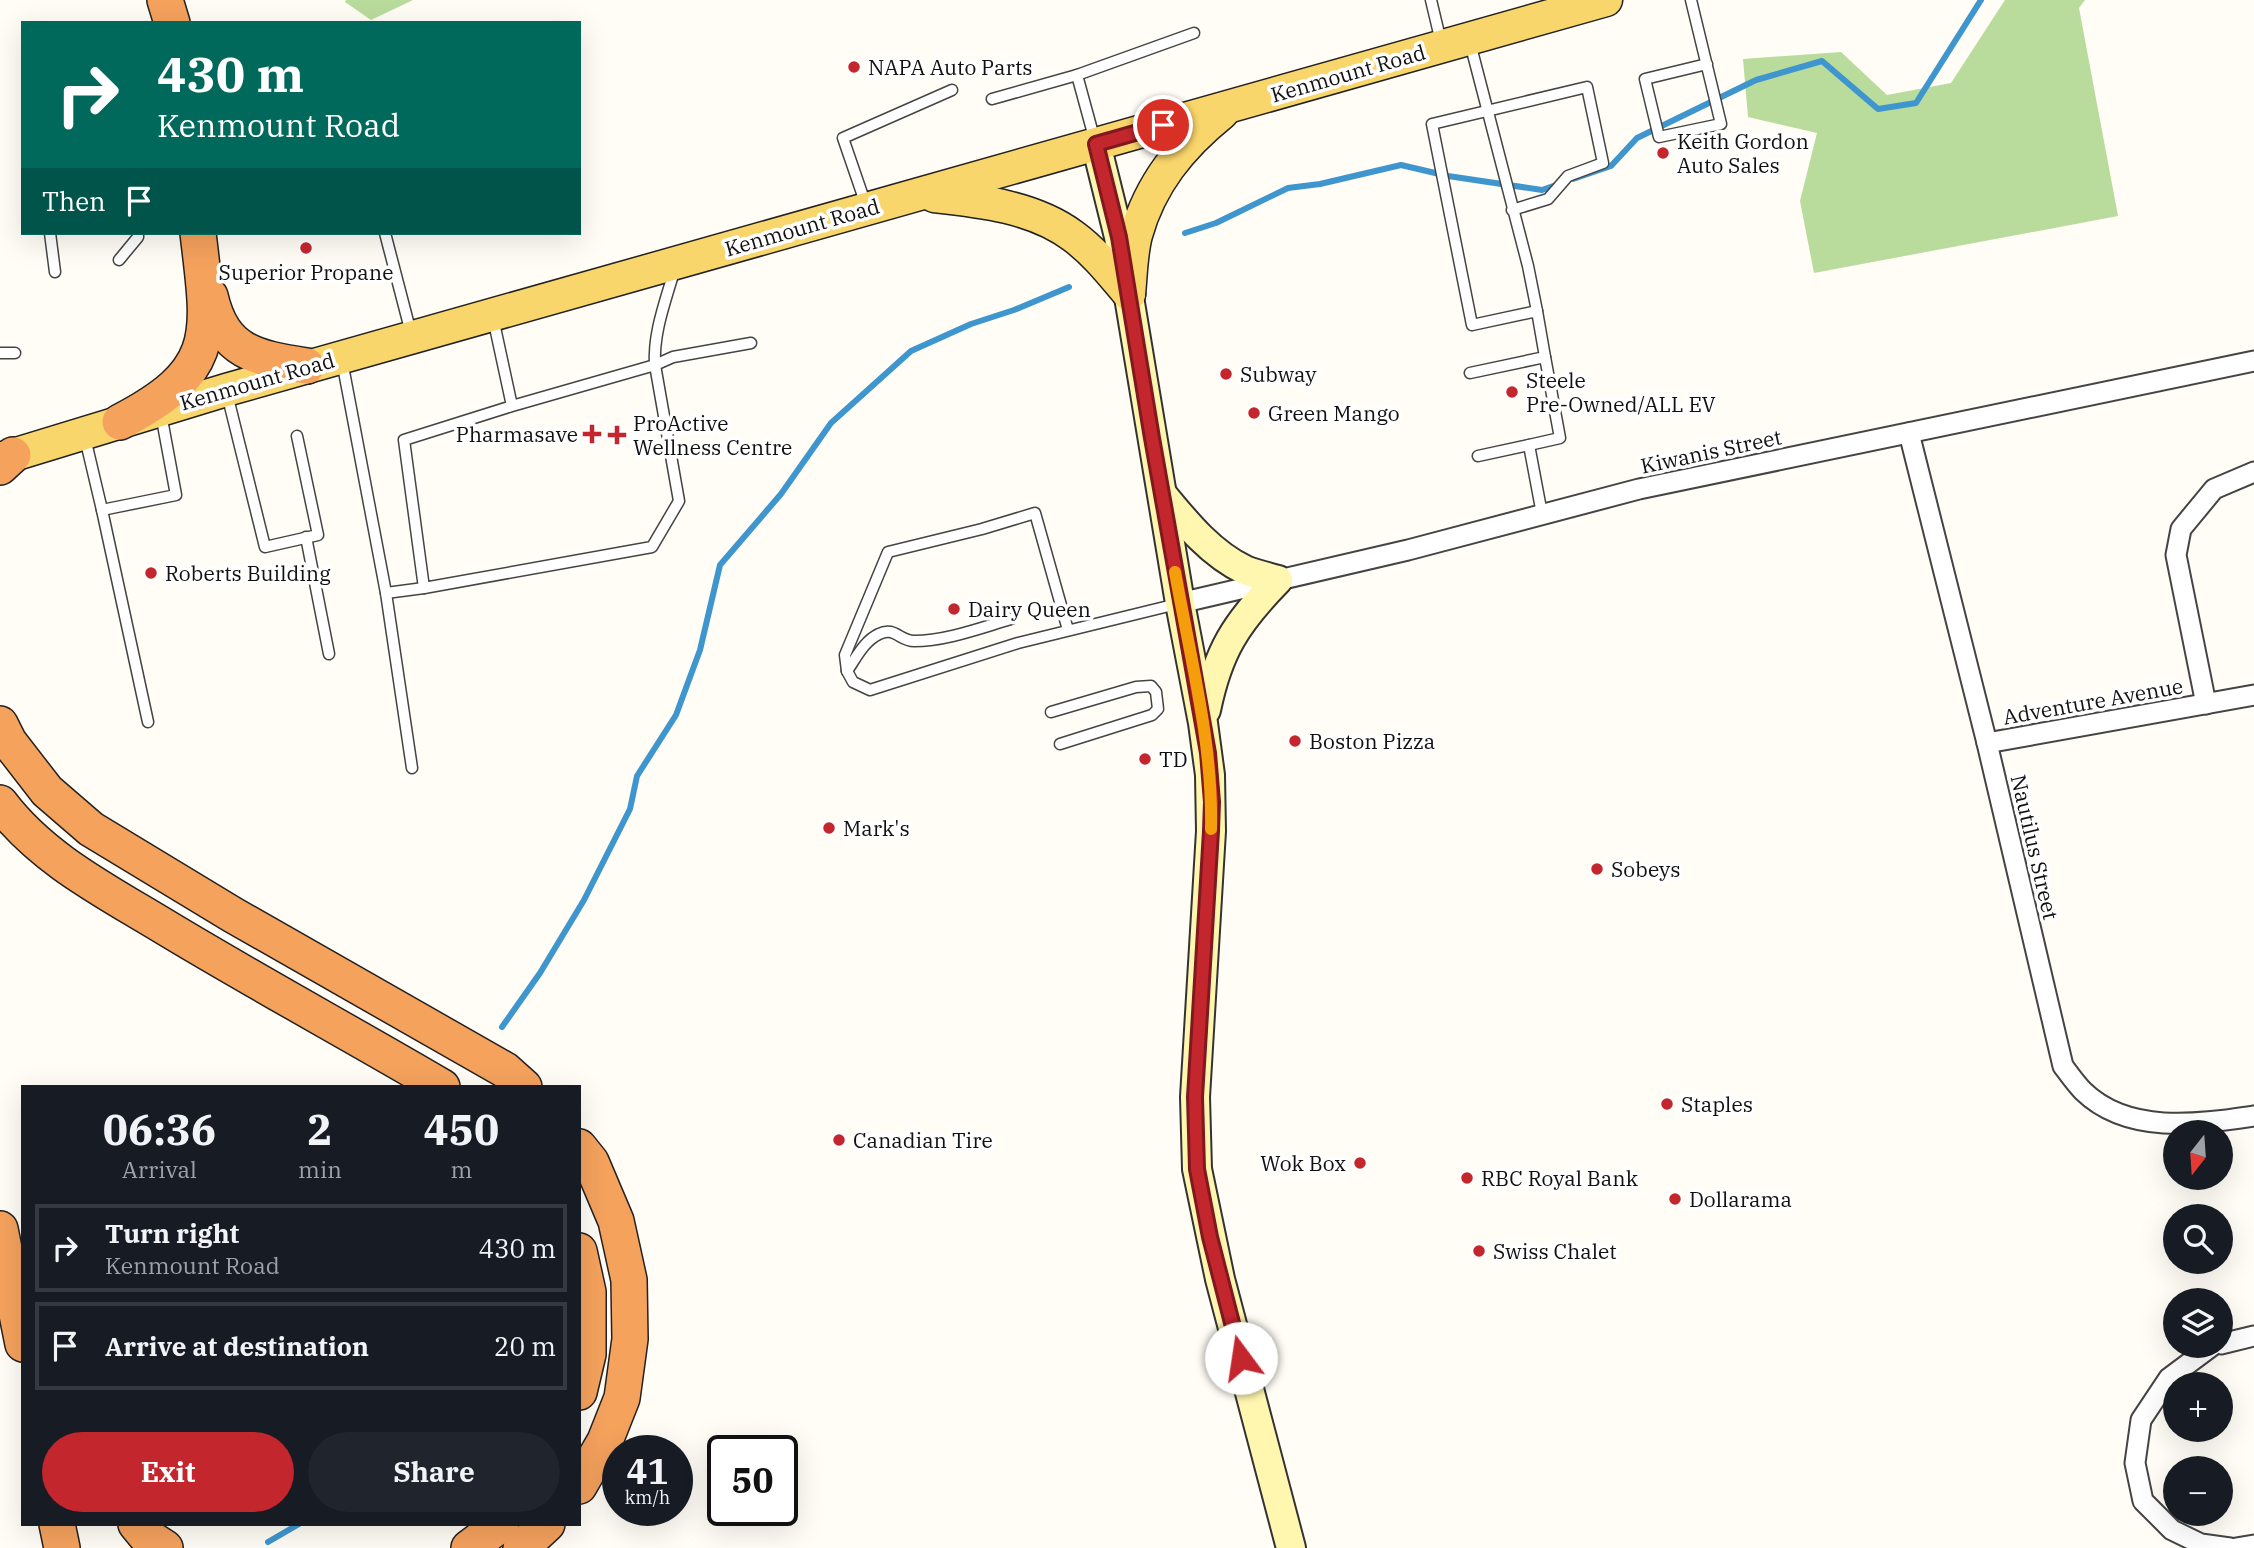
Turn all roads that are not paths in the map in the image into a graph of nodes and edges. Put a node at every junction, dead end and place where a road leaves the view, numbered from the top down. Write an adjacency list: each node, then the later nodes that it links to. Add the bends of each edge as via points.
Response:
1 (165, 0): 5 (highway)
2 (1431, 0): 7 (lane)
3 (1606, 0): 7 (main road, Kenmount Road)
4 (1691, 0): 8 (lane)
5 (171, 21)
6 (1194, 33): 9 (lane)
7 (1456, 43): 12 (main road, Kenmount Road); 13 (lane)
8 (1707, 64): 8 (lane, via 1721,124 1659,137 1645,79)
9 (1077, 75): 11 (lane); 14 (lane)
10 (952, 90): 16 (lane, via 843,138)
11 (992, 99)
12 (1231, 106): 14 (main road, Kenmount Road); 25 (main road, via 1195,134 1162,178 1136,236)
13 (1487, 110): 17 (lane); 17 (lane, via 1587,87 1603,163 1568,176 1548,200); 26 (lane, via 1432,124 1472,325)
14 (1096, 144): 15 (main road, Kenmount Road); 25 (main road)
15 (919, 194): 16 (main road, Kenmount Road); 25 (main road, via 976,201 1046,220 1098,257)
16 (868, 209): 23 (main road, Kenmount Road)
17 (1512, 210): 26 (lane)
18 (50, 235): 24 (lane)
19 (138, 235): 22 (lane)
20 (386, 235): 28 (lane)
21 (200, 245): 36 (highway, via 213,311 229,340 262,359); 41 (highway, via 202,348 194,365 165,396)
22 (119, 260)
23 (676, 263): 27 (main road, Kenmount Road); 35 (lane, via 653,345)
24 (55, 272)
25 (1129, 294): 49 (main road)
26 (1537, 311): 33 (lane)
27 (492, 314): 28 (main road, Kenmount Road); 39 (lane)
28 (412, 337): 32 (main road, Kenmount Road)
29 (751, 342): 35 (lane, via 673,357)
30 (0, 353): 31 (lane)
31 (15, 353)
32 (341, 357): 36 (main road, Kenmount Road); 55 (lane)
33 (1545, 357): 37 (lane); 45 (lane, via 1560,438)
34 (2254, 360): 43 (street, Kiwanis Street)
35 (655, 365): 39 (lane); 54 (lane, via 679,501 652,547)
36 (307, 366): 38 (main road, Kenmount Road)
37 (1470, 373)
38 (226, 390): 40 (main road, Kenmount Road); 52 (lane, via 265,547)
39 (512, 406): 54 (lane, via 404,440)
40 (160, 410): 41 (main road, Kenmount Road); 50 (lane, via 176,495)
41 (120, 422): 42 (main road, Kenmount Road)
42 (84, 433): 47 (main road, Kenmount Road); 50 (lane)
43 (1909, 433): 51 (street, Kiwanis Street, via 1639,489); 67 (street, Nautilus Street)
44 (297, 436): 52 (lane, via 318,535)
45 (1529, 445): 46 (lane); 51 (lane)
46 (1478, 456)
47 (4, 460)
48 (2254, 472): 62 (street, Adventure Avenue, via 2214,489 2181,529 2176,555)
49 (1162, 494): 53 (main road, via 1216,552 1245,570); 56 (main road)
50 (102, 510): 64 (lane)
51 (1542, 514): 53 (street, Kiwanis Street)
52 (306, 537): 59 (lane)
53 (1278, 580): 56 (street, Kiwanis Street); 65 (main road, via 1228,640 1213,674)
54 (424, 588): 55 (lane)
55 (386, 593): 69 (lane)
56 (1181, 603): 58 (lane); 65 (main road)
57 (1011, 619): 60 (lane, via 915,641 899,633 880,632)
58 (1068, 630): 60 (lane, via 870,690 853,682); 60 (lane, via 1035,513 888,552 845,656)
59 (329, 654)
60 (847, 671)
61 (2254, 695): 62 (street, Adventure Avenue)
62 (2206, 704): 67 (street, Adventure Avenue)
63 (1051, 712): 68 (lane, via 1136,687 1151,686 1157,692 1158,709 1152,715)
64 (148, 722)
65 (1203, 723): 92 (main road, via 1212,802 1195,1097 1197,1169 1220,1279)
66 (0, 724): 72 (highway, via 47,791 91,829 505,1070)
67 (1987, 743): 73 (street, Nautilus Street, via 2063,1066 2084,1093 2132,1118 2168,1124)
68 (1060, 744)
69 (412, 768)
70 (0, 803): 71 (highway, via 18,827 50,855 96,886)
71 (439, 1085)
72 (522, 1085)
73 (2254, 1116)
74 (581, 1150): 82 (highway, via 616,1221 629,1280 630,1339 622,1398)
75 (0, 1229): 77 (highway)
76 (581, 1259): 81 (highway, via 589,1292)
77 (21, 1332)
78 (2254, 1336): 79 (street)
79 (2233, 1341)
80 (2196, 1358): 93 (street, via 2169,1378 2141,1420 2135,1463 2143,1501 2172,1530 2201,1544)
81 (581, 1382)
82 (581, 1483)
83 (57, 1526): 88 (highway)
84 (138, 1526): 89 (highway)
85 (498, 1526): 90 (highway)
86 (545, 1526): 91 (highway)
87 (2254, 1545): 94 (street)
88 (62, 1548)
89 (165, 1548)
90 (468, 1548)
91 (522, 1548)
92 (1291, 1548)
93 (2230, 1548)
94 (2236, 1548)

